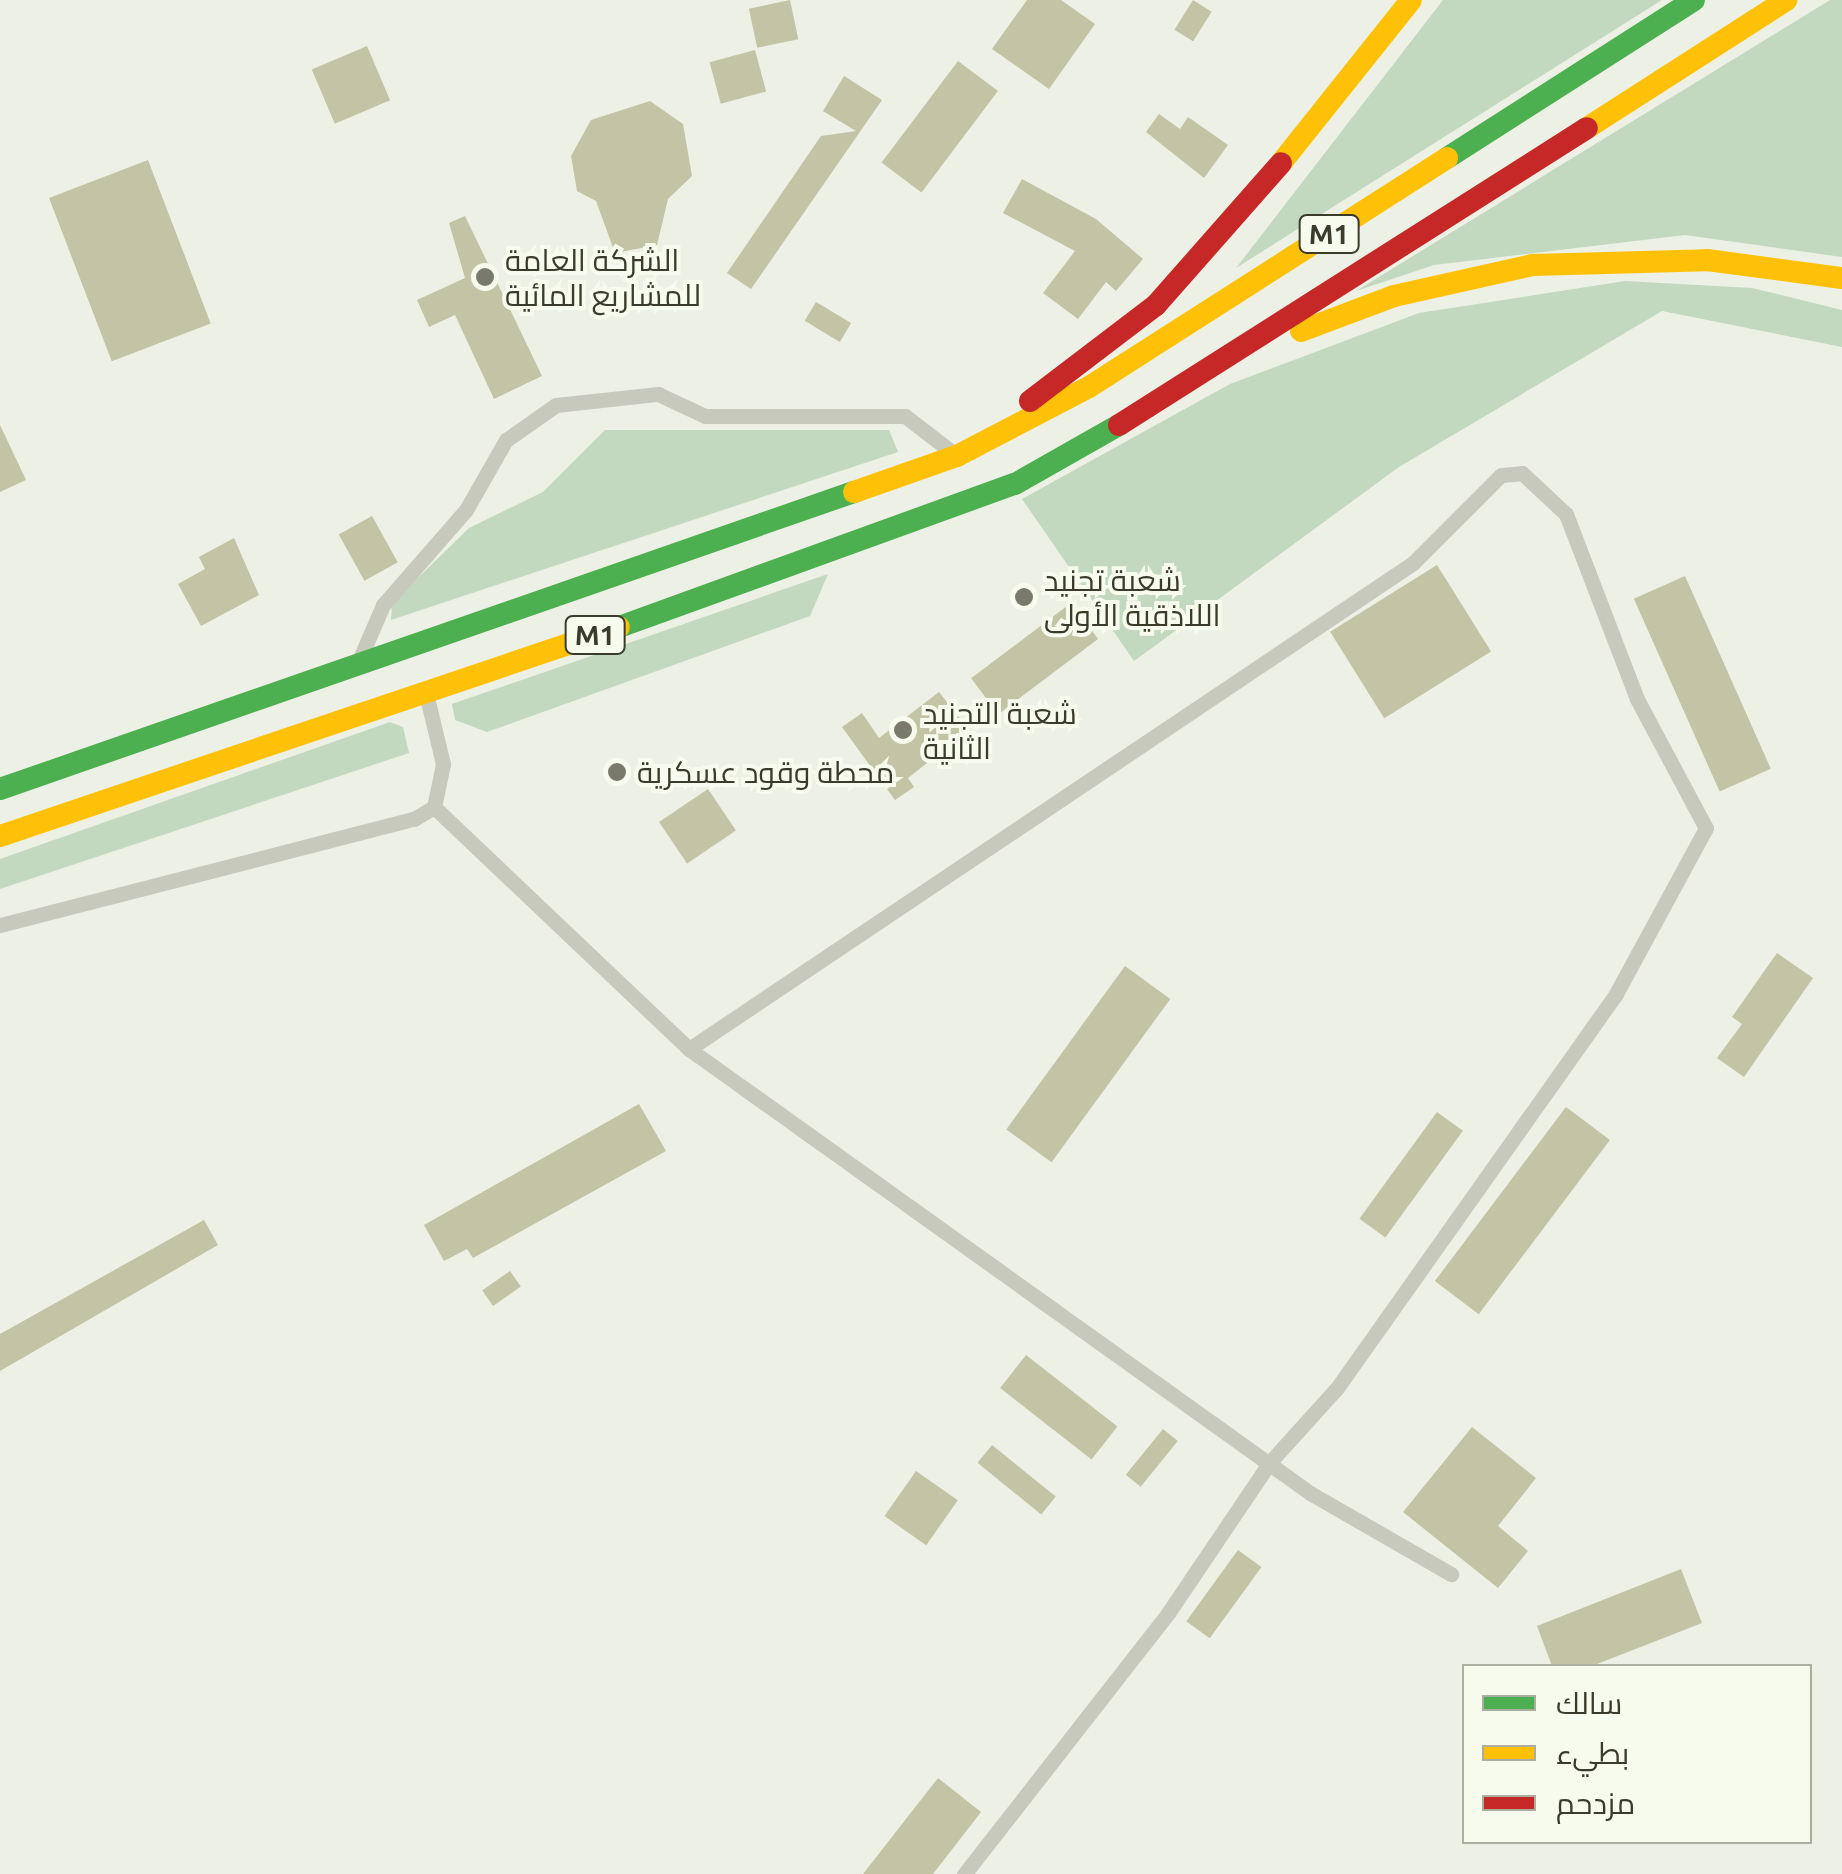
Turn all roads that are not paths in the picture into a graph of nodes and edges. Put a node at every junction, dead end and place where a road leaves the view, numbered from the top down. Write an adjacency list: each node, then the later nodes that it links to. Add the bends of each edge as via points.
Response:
1 (1412, 0): 6 (highway, via 1226,233 1156,305)
2 (1694, 0): 6 (highway, M1, via 1089,387)
3 (1786, 0): 5 (highway, M1)
4 (1842, 278): 5 (highway, via 1707,260 1534,265 1320,321)
5 (1173, 394): 8 (highway, M1, via 982,498)
6 (957, 456): 7 (highway, M1); 7 (street, via 905,416 704,416 658,394 556,405 506,440 466,510 383,605)
7 (356, 666): 9 (highway, M1)
8 (426, 692): 10 (street, via 442,764); 11 (highway, M1)
9 (0, 789)
10 (434, 807): 12 (street, via 385,829); 13 (street)
11 (0, 836)
12 (0, 925)
13 (689, 1049): 14 (street); 14 (street, via 1414,563 1486,486 1522,473 1566,514 1636,698 1706,828 1616,994 1336,1389)
14 (1270, 1462): 15 (street); 16 (street, via 1170,1612)
15 (1451, 1574)
16 (964, 1874)

